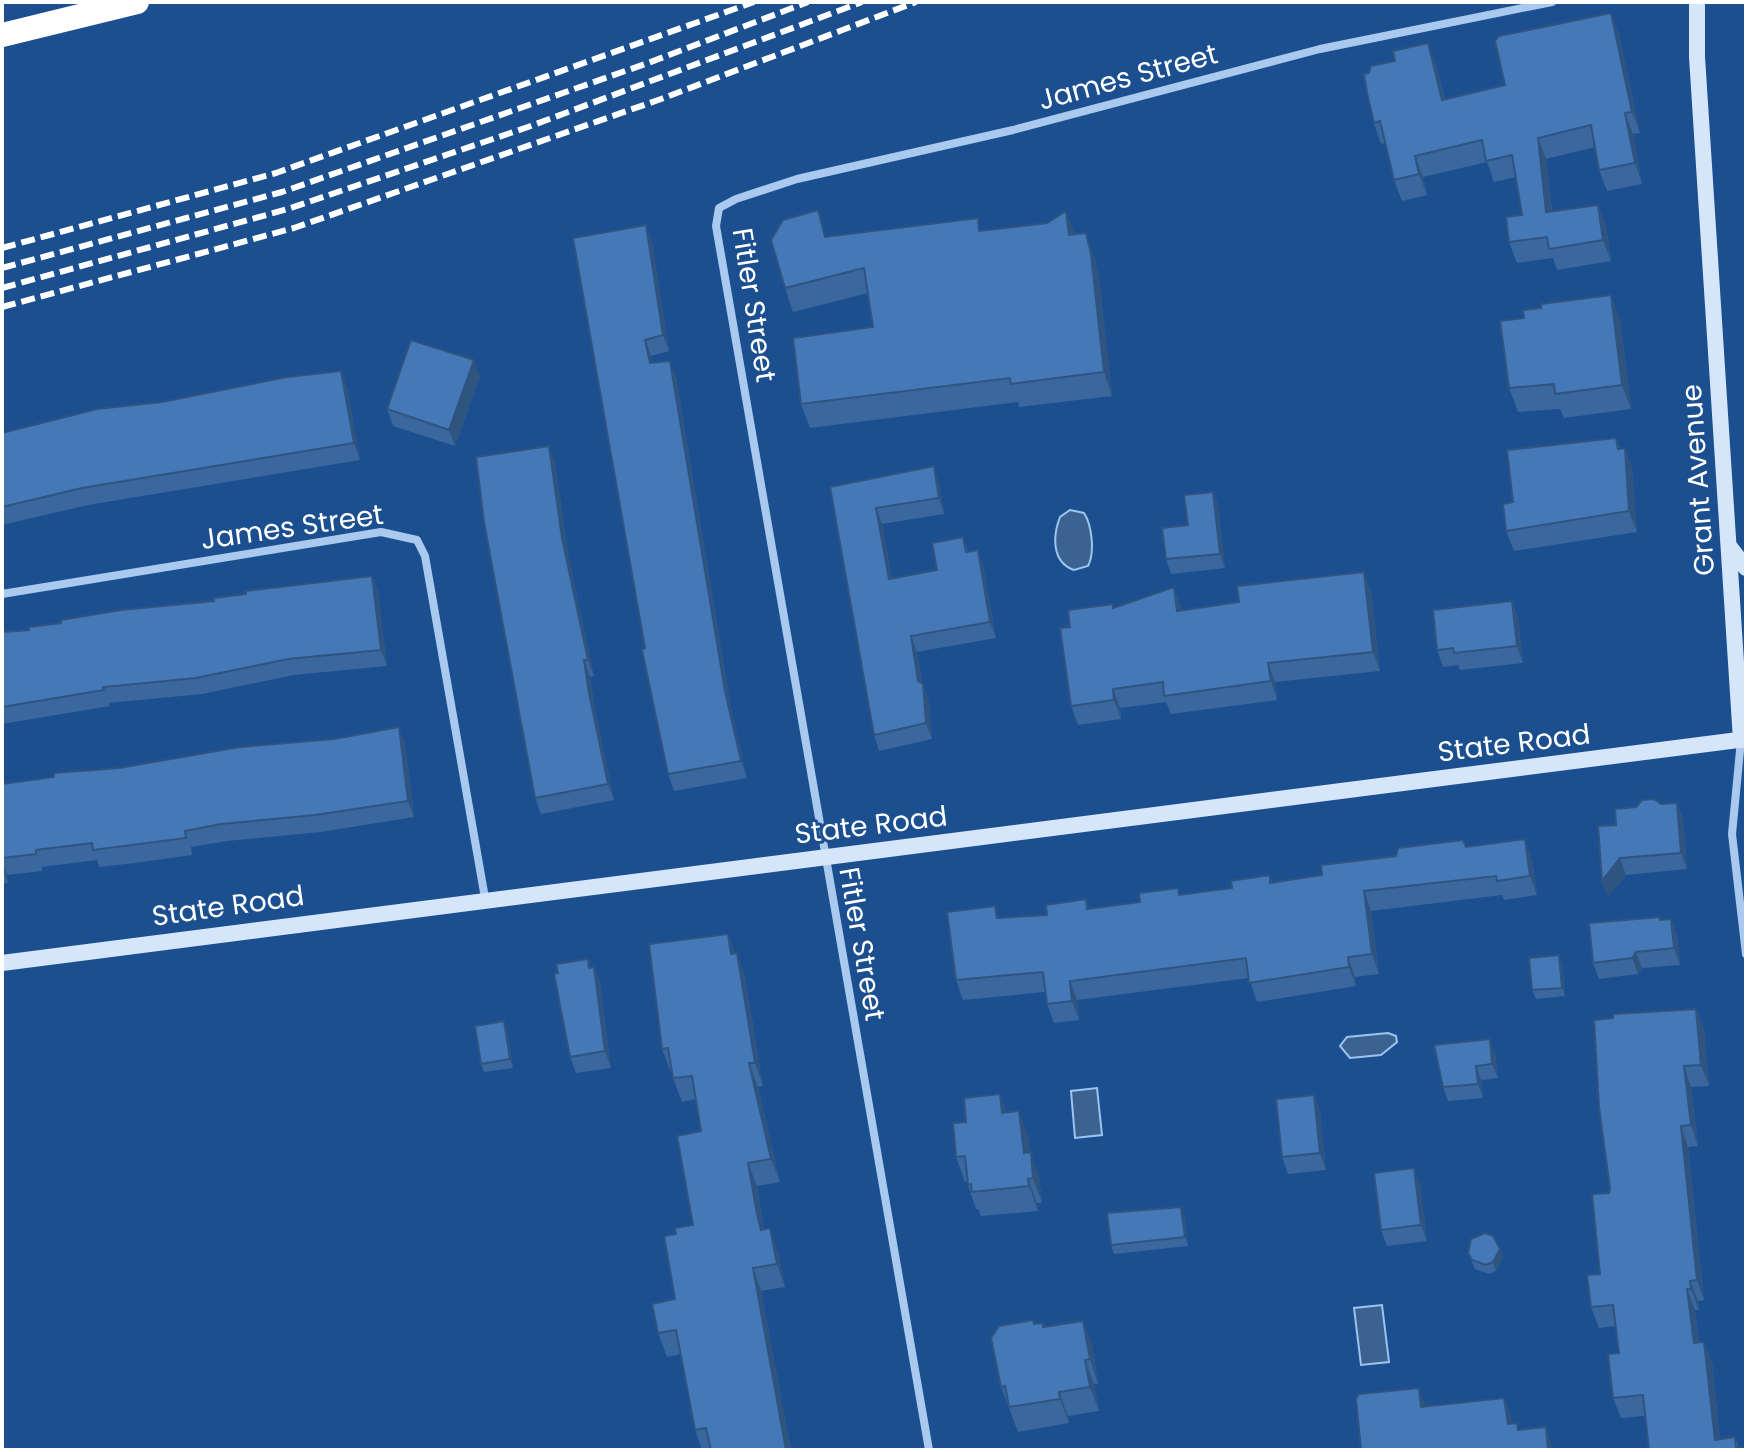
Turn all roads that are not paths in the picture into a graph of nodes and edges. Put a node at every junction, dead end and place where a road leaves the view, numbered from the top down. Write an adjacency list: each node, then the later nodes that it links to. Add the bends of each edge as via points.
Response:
1 (137, 2): 4 (highway)
2 (1552, 2): 5 (street, James Street, via 1320,49 1013,130 797,179)
3 (1697, 2): 6 (main road, Grant Avenue)
4 (2, 35)
5 (719, 208): 10 (street, Fitler Street, via 716,226)
6 (1729, 546): 7 (main road); 9 (main road, Grant Avenue)
7 (1746, 568)
8 (2, 594): 11 (street, James Street, via 381,532 417,540 425,556)
9 (1743, 739): 10 (main road, State Road); 12 (street, Grant Avenue, via 1732,834)
10 (824, 857): 11 (main road, State Road); 14 (street, Fitler Street)
11 (485, 898): 13 (main road, State Road)
12 (1746, 954)
13 (2, 963)
14 (929, 1450)

